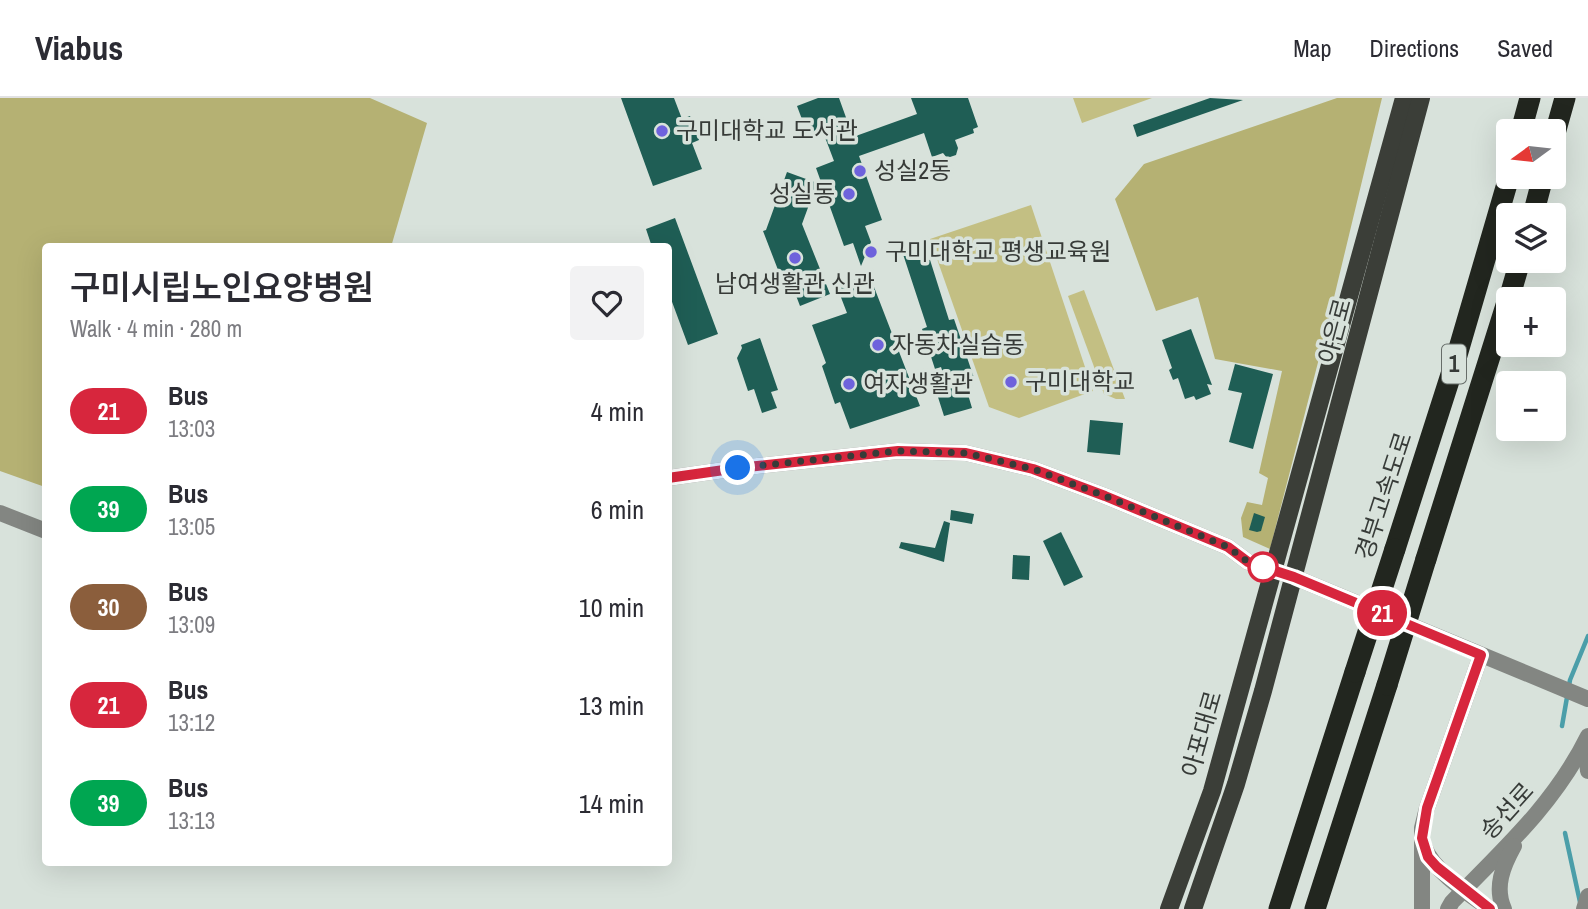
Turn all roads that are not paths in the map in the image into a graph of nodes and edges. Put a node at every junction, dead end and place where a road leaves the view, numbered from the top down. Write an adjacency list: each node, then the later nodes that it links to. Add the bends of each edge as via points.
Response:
1 (1404, 98): 12 (main road, 야은로)
2 (1421, 98): 13 (main road, 야은로)
3 (1530, 98): 5 (highway)
4 (1565, 98): 6 (highway)
5 (1524, 119)
6 (1559, 119)
7 (1505, 189): 24 (highway, 경부고속도로 / 1, bridge, via 1455,362)
8 (1496, 337): 25 (highway, 1, bridge)
9 (672, 477): 12 (street, via 898,451 966,453 1033,469 1105,496)
10 (0, 513): 11 (street)
11 (42, 529)
12 (1274, 570): 13 (street); 22 (main road, 아포대로, via 1212,791)
13 (1294, 577): 14 (street); 23 (main road, 아포대로, via 1236,784)
14 (1481, 655): 15 (street); 19 (street, via 1427,808)
15 (1588, 699)
16 (1586, 739): 17 (street); 18 (street, 송선로, via 1564,779)
17 (1588, 771)
18 (1521, 831): 20 (street, 송선로); 29 (street, via 1500,881)
19 (1423, 844): 20 (street, via 1437,867); 26 (street)
20 (1464, 889): 27 (street, 송선로); 28 (street)
21 (1588, 896): 30 (street)
22 (1169, 909)
23 (1193, 909)
24 (1279, 909)
25 (1315, 909)
26 (1422, 909)
27 (1448, 909)
28 (1490, 909)
29 (1504, 909)
30 (1584, 909)

